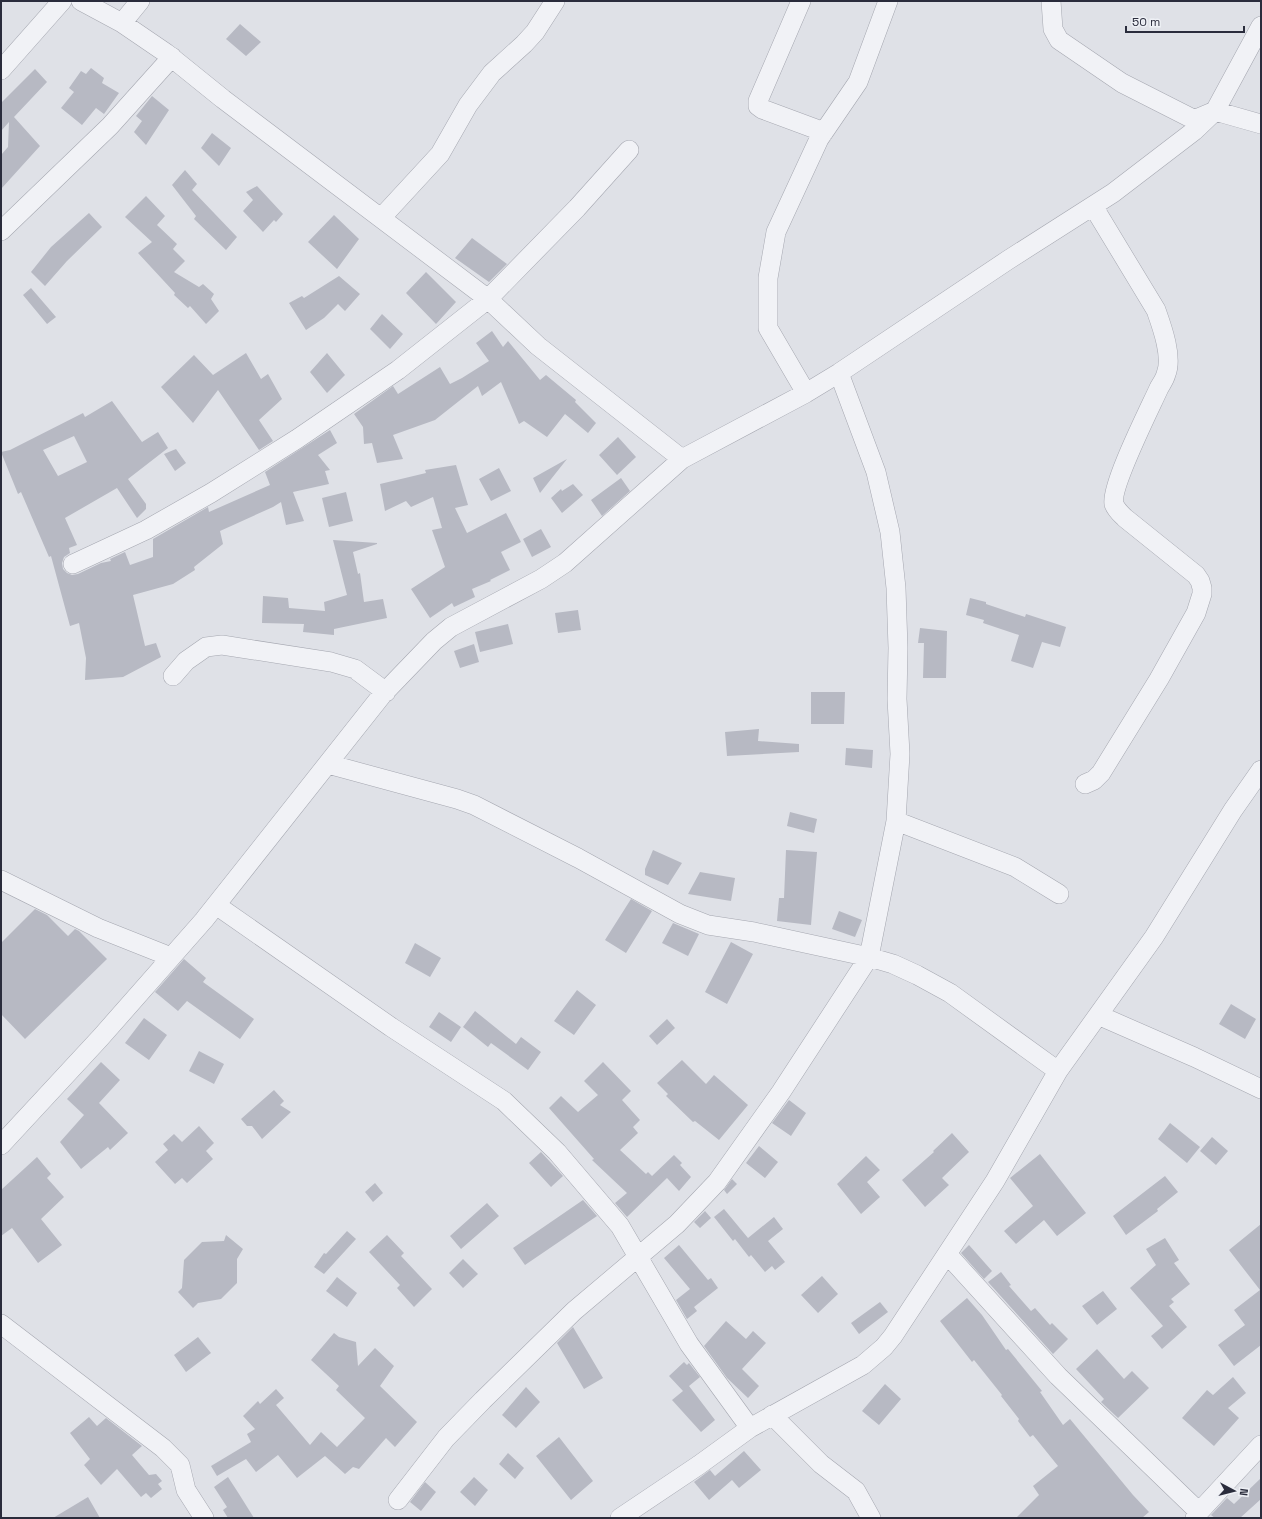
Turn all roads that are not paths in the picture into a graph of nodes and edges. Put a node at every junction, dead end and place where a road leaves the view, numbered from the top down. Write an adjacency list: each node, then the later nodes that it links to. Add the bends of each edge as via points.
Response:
1 (62, 1): 11 (street)
2 (81, 1): 8 (street)
3 (140, 1): 8 (street)
4 (555, 1): 17 (street, via 535,32 492,73 468,105 440,154)
5 (801, 1): 14 (street, via 758,106)
6 (888, 1): 14 (street, via 858,82)
7 (1051, 1): 12 (street, via 1055,35 1076,53 1122,83 1191,118 1196,119)
8 (122, 23): 10 (street)
9 (1261, 26): 12 (street)
10 (172, 57): 17 (street, via 223,99); 18 (street, via 110,126)
11 (1, 70)
12 (1215, 111): 13 (street); 16 (street, via 1194,131)
13 (1261, 124)
14 (824, 132): 21 (street, via 776,232 768,278 768,328)
15 (629, 150): 19 (street, via 577,208)
16 (1093, 206): 20 (street); 28 (street, via 1156,310 1168,357 1166,374 1117,481 1114,503 1125,518 1196,575 1200,580 1202,594 1196,613 1159,679 1101,773)
17 (381, 218): 19 (street)
18 (1, 231)
19 (488, 299): 22 (street, via 538,346); 23 (street, via 398,370 297,439 146,530)
20 (839, 373): 21 (street); 29 (street, via 876,472 890,532 896,588 898,648 900,754)
21 (806, 393): 22 (street)
22 (682, 459): 25 (street, via 565,563 541,579 451,627 434,641)
23 (73, 564)
24 (173, 676): 25 (street, via 186,661 206,647 222,645 345,665 355,669)
25 (386, 692): 26 (street)
26 (328, 764): 32 (street); 34 (street, via 474,805 680,914 708,925 754,932)
27 (1261, 770): 35 (street, via 1154,937)
28 (1085, 784)
29 (896, 821): 31 (street, via 1015,867); 34 (street)
30 (1, 880): 33 (street, via 98,928)
31 (1059, 894)
32 (216, 905): 33 (street); 40 (street, via 390,1027 504,1101 557,1152 620,1226)
33 (171, 957): 38 (street)
34 (869, 957): 36 (street, via 893,964 950,993); 40 (street, via 781,1092 717,1182 682,1220)
35 (1098, 1015): 36 (street); 37 (street)
36 (1058, 1071): 39 (street, via 995,1181)
37 (1261, 1089)
38 (1, 1144)
39 (947, 1254): 42 (street, via 884,1347 863,1365); 46 (street, via 1058,1376)
40 (639, 1257): 43 (street, via 689,1344); 45 (street, via 574,1311 483,1400 446,1438)
41 (1, 1324): 47 (street, via 163,1448 180,1466 186,1490)
42 (772, 1415): 43 (street); 49 (street, via 821,1464 856,1491)
43 (750, 1428): 48 (street, via 699,1466)
44 (1261, 1446): 46 (street)
45 (398, 1500)
46 (1197, 1515)
47 (204, 1518)
48 (620, 1518)
49 (871, 1518)

